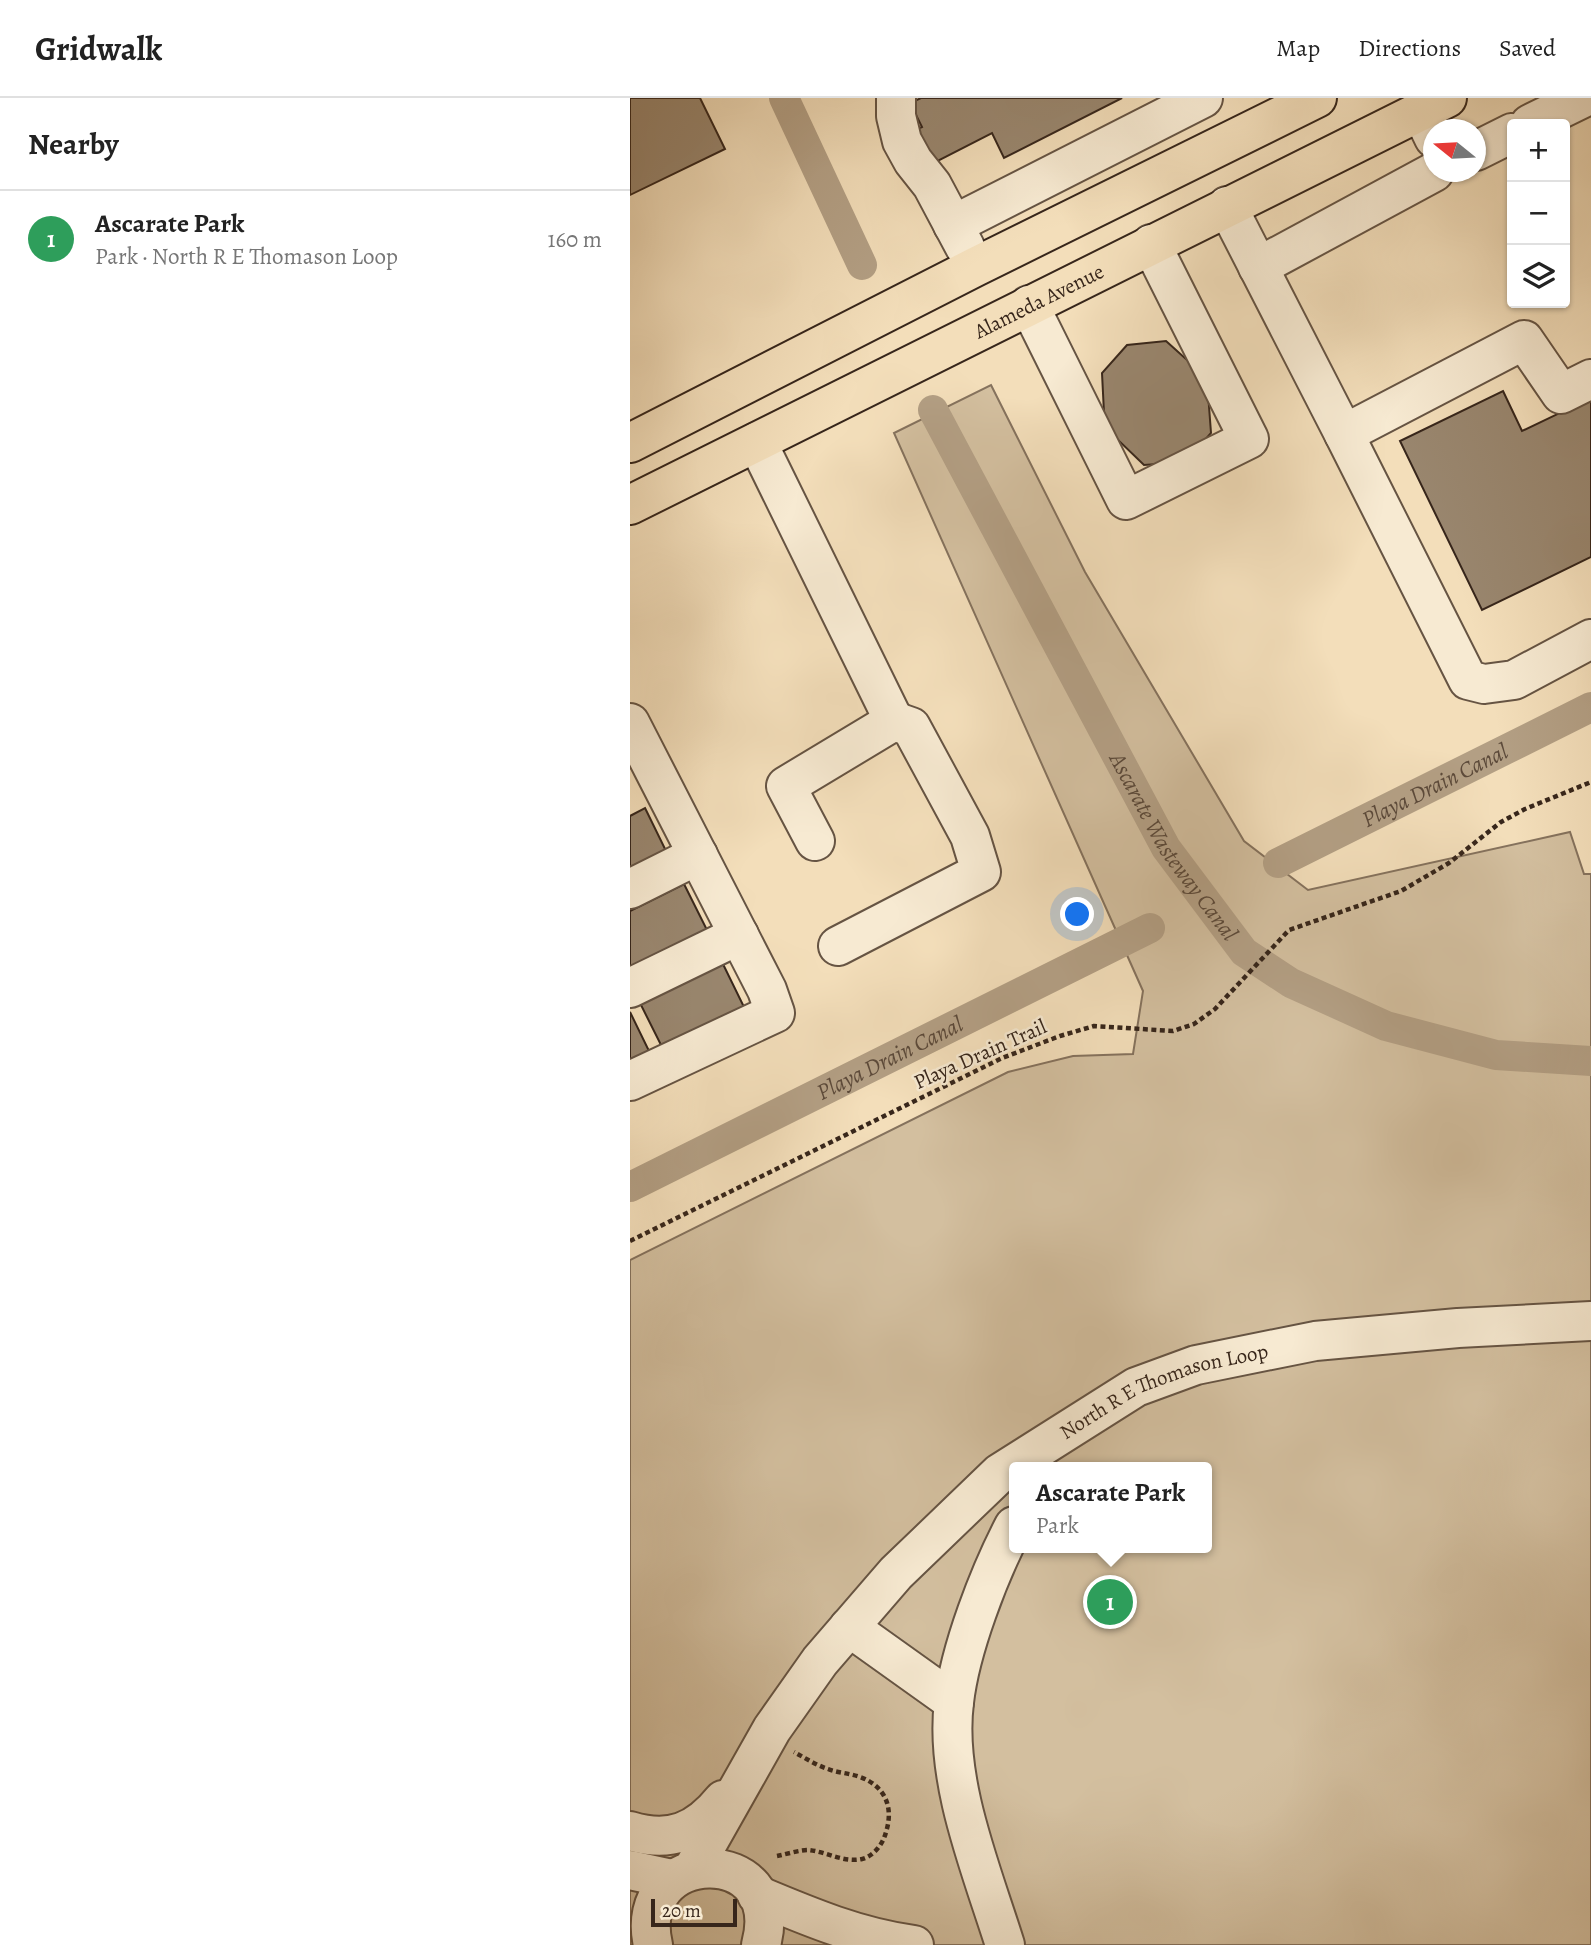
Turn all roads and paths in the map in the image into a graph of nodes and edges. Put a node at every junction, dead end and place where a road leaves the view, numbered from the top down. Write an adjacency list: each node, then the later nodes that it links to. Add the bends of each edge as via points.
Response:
1 (895, 98): 12 (street, via 902,141)
2 (1203, 98): 12 (street)
3 (1317, 98): 5 (main road)
4 (1583, 98): 7 (street)
5 (1277, 107): 14 (main road)
6 (1434, 116): 11 (main road, Alameda Avenue)
7 (1540, 119)
8 (1507, 135): 9 (street)
9 (1486, 146)
10 (1423, 178): 15 (street)
11 (1227, 206): 13 (main road, Alameda Avenue); 15 (street)
12 (953, 225): 14 (street)
13 (1151, 244): 16 (main road, Alameda Avenue); 16 (street, via 1249,439 1126,500)
14 (975, 267): 19 (main road)
15 (1258, 267): 18 (street)
16 (1029, 305): 20 (main road, Alameda Avenue)
17 (1591, 379): 18 (street, via 1561,394 1524,340)
18 (1344, 434): 22 (street, via 1468,680 1484,684 1514,680)
19 (632, 437)
20 (757, 442): 21 (main road, Alameda Avenue); 23 (street)
21 (630, 505)
22 (1591, 639)
23 (894, 721): 27 (street, via 786,786); 31 (street, via 911,727 970,836 981,872)
24 (630, 723): 26 (street)
25 (1591, 782): 34 (path, Playa Drain Trail, via 1501,822 1449,863 1401,891 1289,930 1215,1009 1194,1024 1173,1031 1094,1026 1002,1058)
26 (645, 787): 28 (street)
27 (815, 841)
28 (698, 855): 29 (street); 30 (street)
29 (630, 889)
30 (738, 935): 32 (street); 33 (street, via 775,1013)
31 (838, 946)
32 (630, 988)
33 (630, 1081)
34 (630, 1241)
35 (1591, 1321): 36 (street, North R E Thomason Loop, via 1315,1341 1196,1365 1136,1387)
36 (1087, 1419): 37 (street, North R E Thomason Loop); 38 (street)
37 (1018, 1462)
38 (1056, 1462)
39 (1009, 1467): 41 (street, North R E Thomason Loop, via 896,1573)
40 (1009, 1535): 42 (street, via 995,1562 966,1649)
41 (849, 1627): 42 (street); 44 (street, North R E Thomason Loop, via 772,1728)
42 (954, 1702): 53 (street, via 954,1750 962,1802)
43 (790, 1749): 46 (path, via 829,1770 874,1783 890,1807 890,1819 876,1851 862,1859 806,1850)
44 (745, 1774): 45 (street, via 696,1826 673,1836); 48 (street, North R E Thomason Loop)
45 (630, 1831)
46 (777, 1856)
47 (630, 1870): 48 (street)
48 (682, 1874): 49 (street, via 711,1867 729,1871); 50 (street, North R E Thomason Loop, via 661,1890)
49 (757, 1895): 51 (street, via 763,1913); 52 (street, via 817,1920)
50 (644, 1933)
51 (761, 1945)
52 (914, 1945)
53 (1005, 1945)

